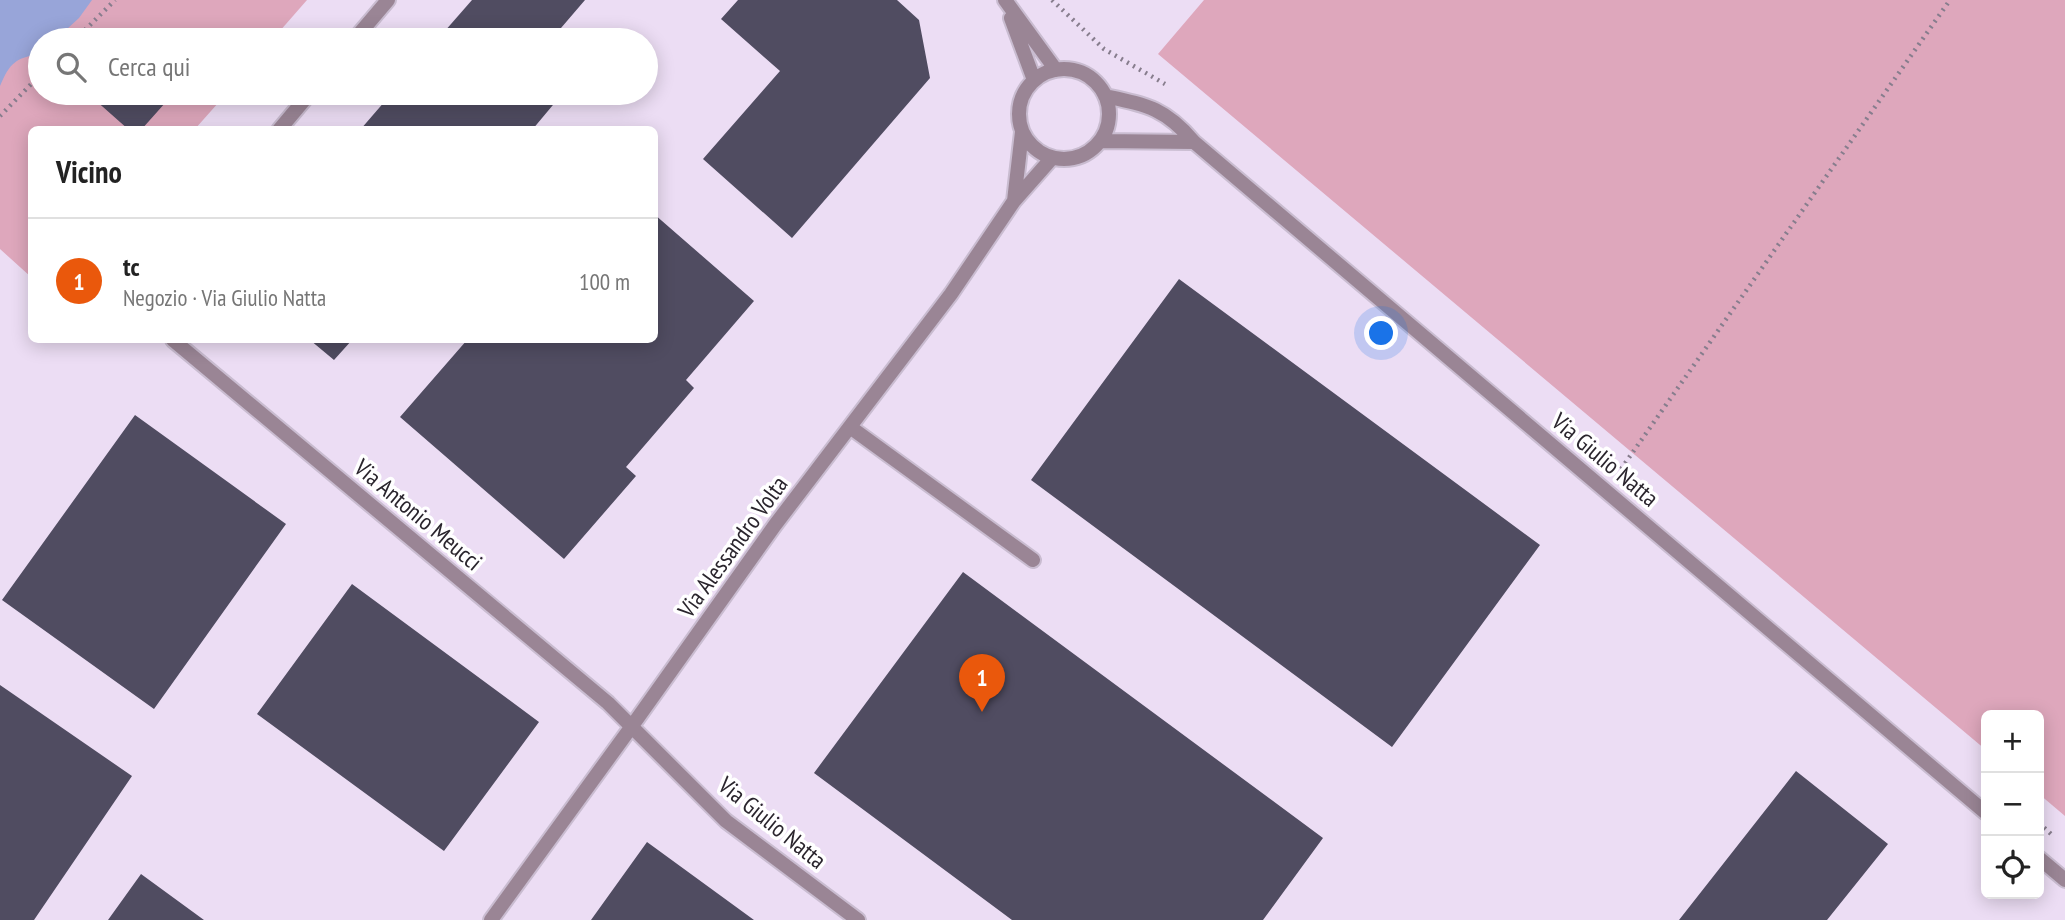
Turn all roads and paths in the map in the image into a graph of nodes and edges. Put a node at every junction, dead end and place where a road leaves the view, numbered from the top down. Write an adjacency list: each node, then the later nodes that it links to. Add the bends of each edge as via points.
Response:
1 (115, 0): 5 (path)
2 (388, 0): 6 (street)
3 (1004, 0): 7 (street); 8 (street)
4 (1950, 0): 21 (path)
5 (87, 28)
6 (364, 28)
7 (1056, 70): 8 (street); 10 (street, via 1087,76)
8 (1034, 80): 14 (street, via 1019,108)
9 (28, 87): 12 (path)
10 (1105, 96): 15 (street, via 1109,111); 16 (street, Via Giulio Natta, via 1166,114)
11 (300, 105): 13 (street)
12 (0, 116)
13 (282, 126)
14 (1022, 132): 17 (street, via 1033,148); 18 (street)
15 (1100, 141): 16 (street); 17 (street, via 1072,159)
16 (1194, 142): 24 (street, Via Giulio Natta)
17 (1052, 158): 18 (street, Via Alessandro Volta)
18 (1014, 201): 20 (street, Via Alessandro Volta, via 951,294)
19 (177, 343): 23 (street, Via Antonio Meucci)
20 (850, 426): 22 (street); 23 (street, Via Alessandro Volta)
21 (1621, 469)
22 (1032, 560)
23 (632, 726): 27 (street, Via Alessandro Volta); 28 (street, Via Giulio Natta, via 726,821)
24 (1981, 809)
25 (2044, 862): 26 (street)
26 (2065, 880)
27 (491, 920)
28 (858, 920)

